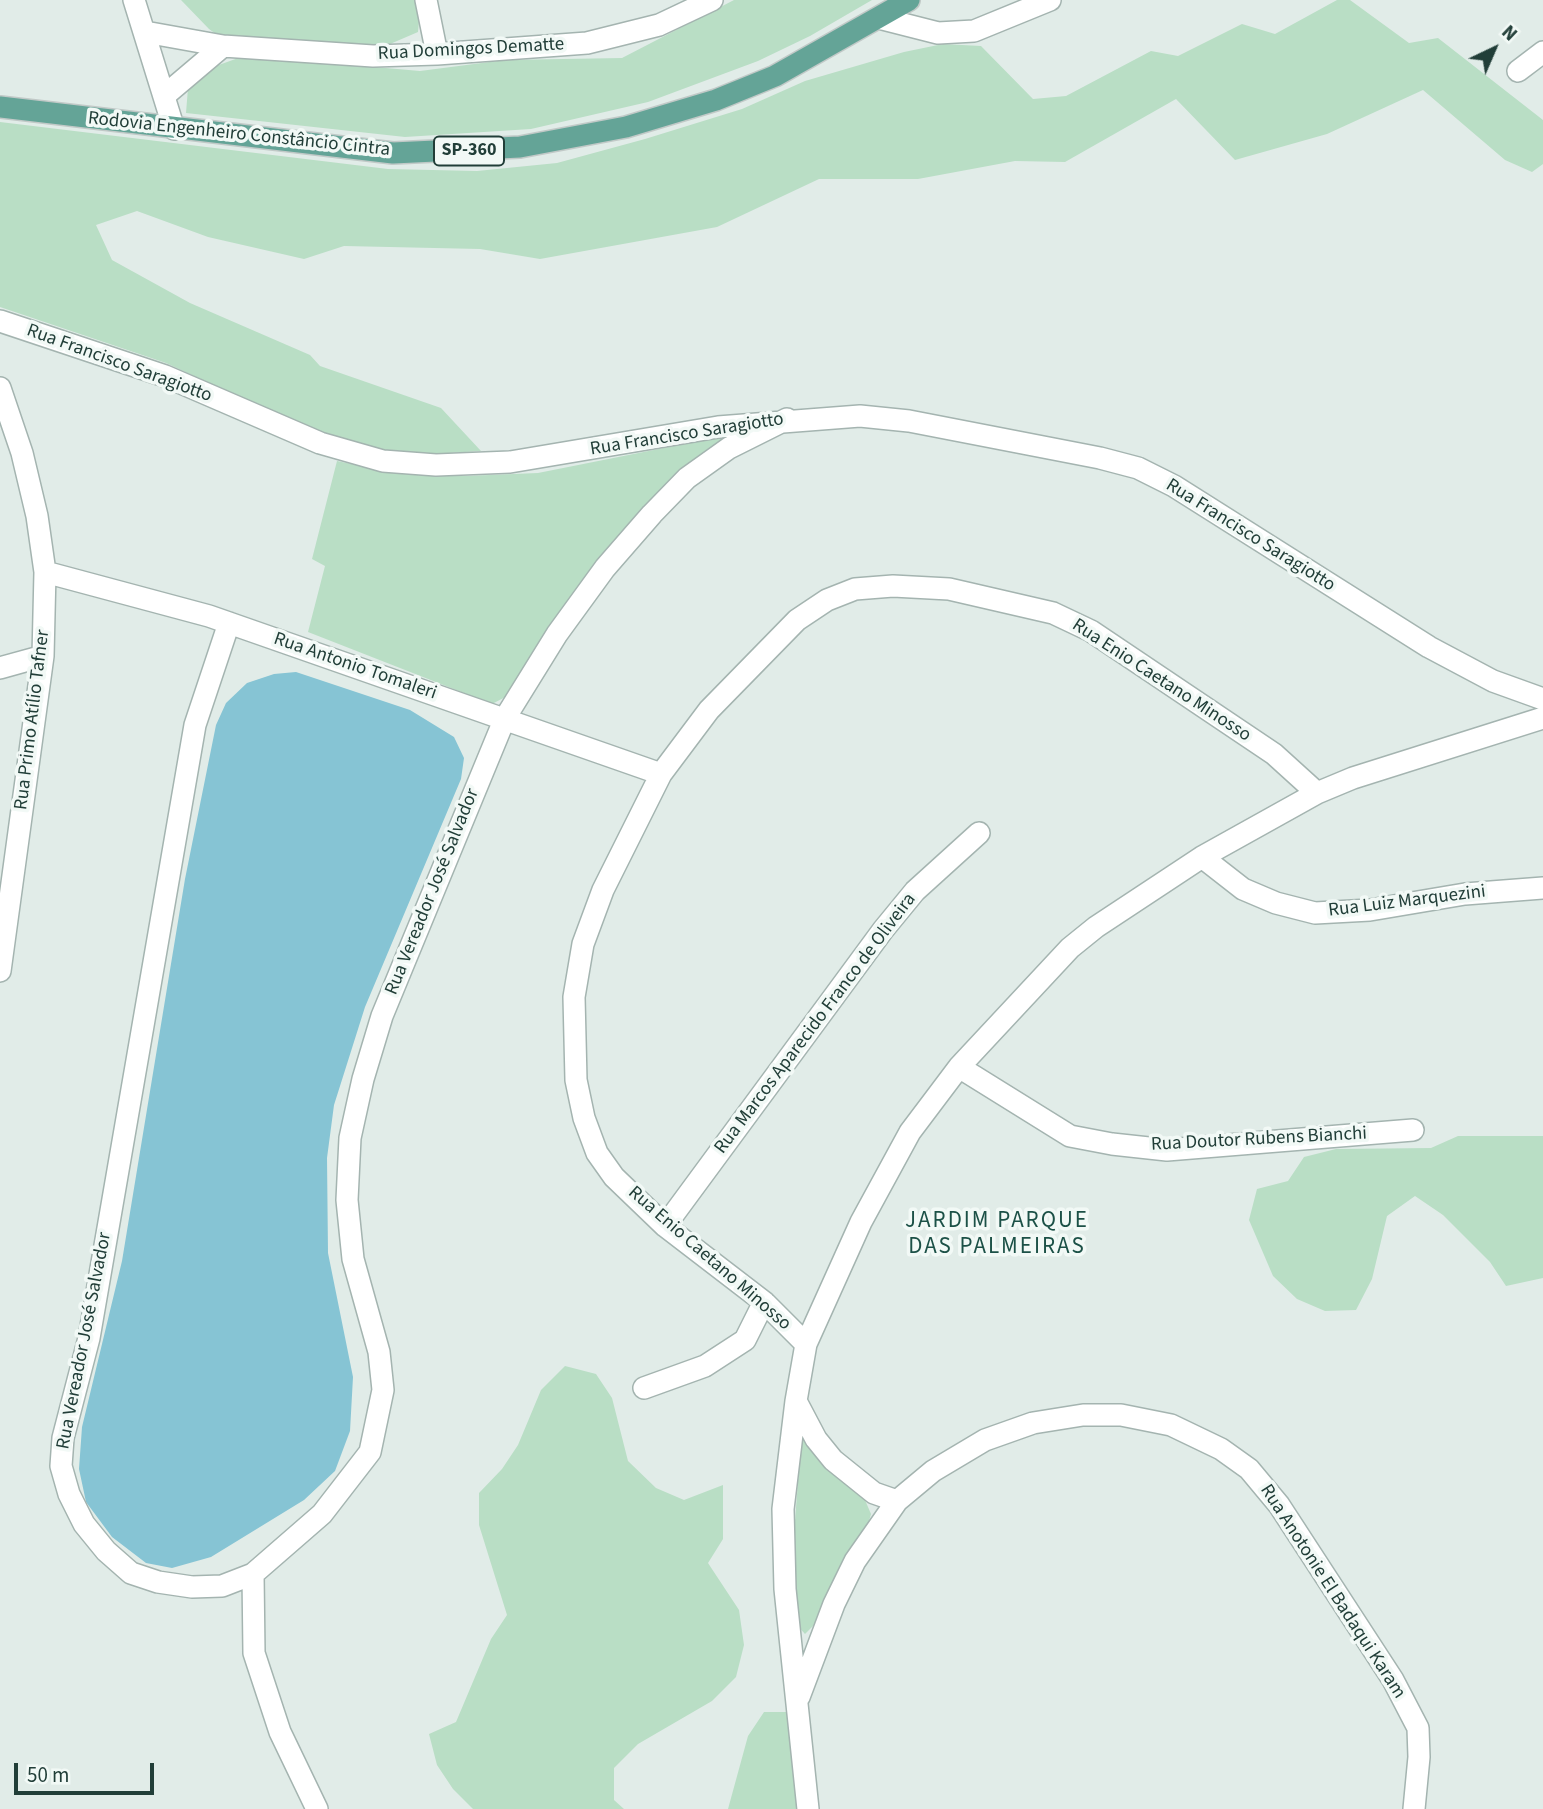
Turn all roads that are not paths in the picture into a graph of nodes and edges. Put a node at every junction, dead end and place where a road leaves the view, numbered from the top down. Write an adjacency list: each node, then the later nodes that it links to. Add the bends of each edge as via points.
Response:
1 (134, 0): 7 (street)
2 (426, 0): 10 (street)
3 (712, 0): 10 (street, Rua Domingos Dematte, via 659,25 587,43)
4 (909, 0): 6 (main road, Rodovia Engenheiro Constâncio Cintra / SP-360)
5 (1050, 0): 6 (street, via 974,31 938,33)
6 (879, 18): 14 (main road, Rodovia Engenheiro Constâncio Cintra / SP-360, via 775,76 716,100 626,127 520,147 393,153)
7 (145, 32): 8 (street, Rua Domingos Dematte); 12 (street)
8 (223, 46): 10 (street, Rua Domingos Dematte, via 373,56); 12 (street)
9 (1543, 52): 11 (street)
10 (437, 54)
11 (1518, 71)
12 (164, 96): 14 (street)
13 (0, 107): 14 (main road, Rodovia Engenheiro Constâncio Cintra / SP-360)
14 (174, 129)
15 (0, 321): 17 (street, Rua Francisco Saragiotto, via 165,376 320,443 383,461 436,465 510,462)
16 (1, 392): 18 (street, Rua Primo Atílio Tafner, via 25,466)
17 (787, 419): 22 (street, Rua Francisco Saragiotto, via 860,416 909,421 1138,468 1174,486 1429,647 1493,681); 23 (street, Rua Vereador José Salvador, via 729,448 687,478 652,514 557,634)
18 (46, 572): 19 (street, Rua Antonio Tomaleri); 20 (street, Rua Primo Atílio Tafner)
19 (229, 623): 23 (street, Rua Antonio Tomaleri); 39 (street, Rua Vereador José Salvador, via 195,725 89,1338 63,1438 61,1466 84,1524 131,1573 192,1587 222,1586)
20 (43, 656): 21 (street); 30 (street, Rua Primo Atílio Tafner)
21 (0, 668)
22 (1543, 699)
23 (505, 718): 25 (street, Rua Antonio Tomaleri); 39 (street, Rua Vereador José Salvador, via 382,1016 350,1139 347,1200 353,1259 379,1352 383,1390 370,1452 322,1514)
24 (1543, 718): 26 (street, via 1396,763)
25 (661, 774): 26 (street, Rua Enio Caetano Minosso, via 709,710 797,620 855,589 893,586 949,589 1053,614 1091,631 1274,754); 33 (street, Rua Enio Caetano Minosso, via 603,890 583,944 575,997 576,1080 597,1153 614,1177)
26 (1317, 793): 28 (street)
27 (979, 833): 33 (street, Rua Marcos Aparecido Franco de Oliveira, via 899,910)
28 (1202, 857): 29 (street, Rua Luiz Marquezini, via 1243,888 1315,913); 31 (street, via 1070,948)
29 (1543, 888)
30 (0, 971)
31 (958, 1067): 32 (street, Rua Doutor Rubens Bianchi, via 1070,1136 1112,1144 1167,1150); 35 (street, via 910,1132 861,1222)
32 (1413, 1130)
33 (665, 1226): 34 (street, Rua Enio Caetano Minosso)
34 (764, 1301): 35 (street, Rua Enio Caetano Minosso); 36 (street, via 745,1340 705,1366)
35 (806, 1344): 37 (street)
36 (644, 1388)
37 (796, 1401): 38 (street, via 816,1439 834,1460 874,1493); 40 (street, via 783,1509 785,1589)
38 (897, 1501): 40 (street, Rua Anotonie El Badaqui Karam, via 855,1561); 43 (street, Rua Anotonie El Badaqui Karam, via 933,1471 985,1440 1033,1423 1121,1415 1171,1426 1221,1449 1249,1469 1279,1505 1393,1679 1418,1728)
39 (253, 1574): 41 (street, via 254,1653 280,1732)
40 (797, 1703): 42 (street)
41 (317, 1809)
42 (808, 1809)
43 (1413, 1809)

